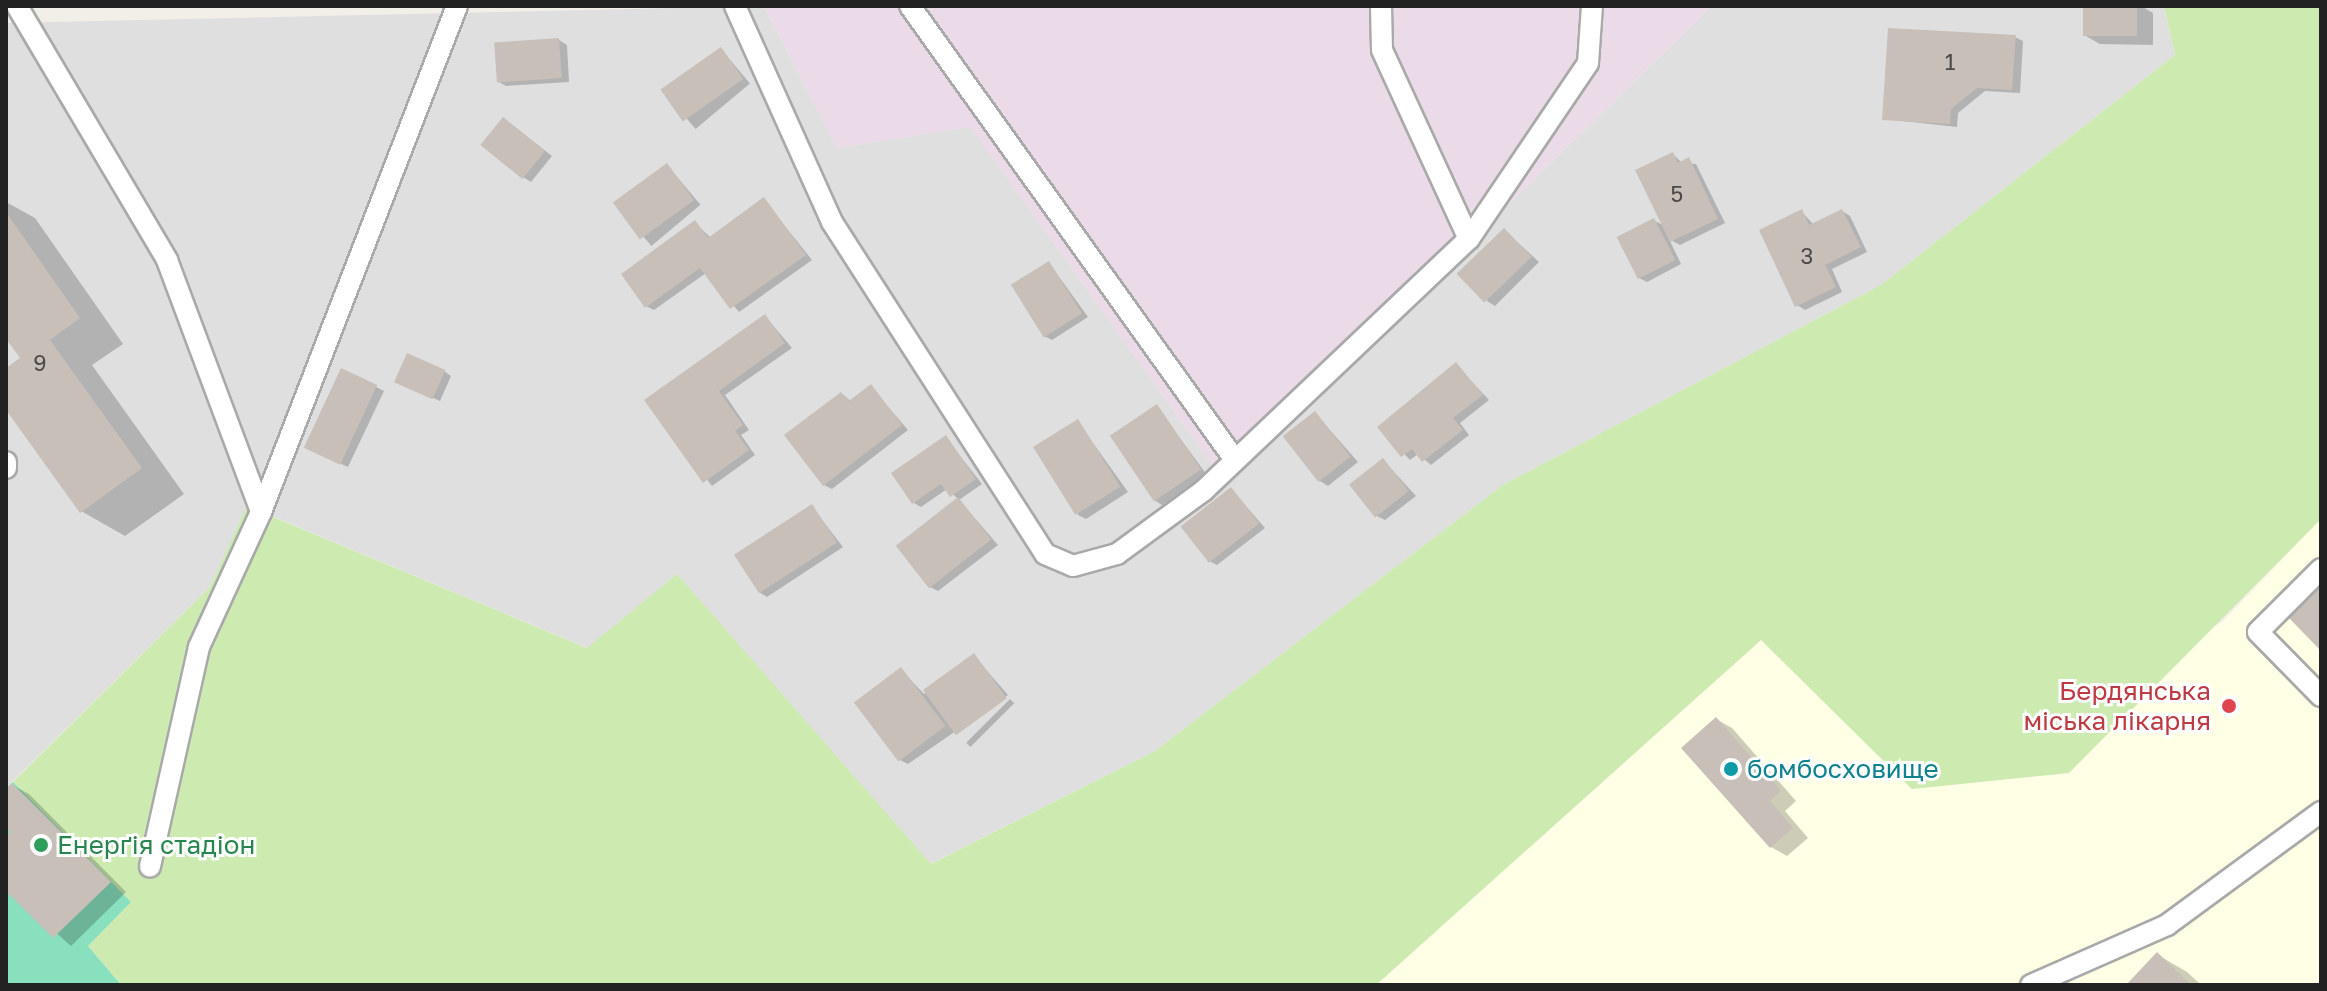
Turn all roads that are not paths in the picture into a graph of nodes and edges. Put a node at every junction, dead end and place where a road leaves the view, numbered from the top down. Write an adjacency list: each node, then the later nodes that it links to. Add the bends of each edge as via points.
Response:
1 (17, 6): 11 (lane, via 167,260)
2 (457, 6): 11 (lane)
3 (735, 6): 8 (lane, via 832,222 1045,554 1073,566 1117,554)
4 (910, 6): 8 (lane)
5 (1381, 6): 7 (lane, via 1382,50)
6 (1592, 6): 7 (lane, via 1588,63)
7 (1469, 239): 8 (lane)
8 (1235, 460)
9 (6, 462): 10 (lane)
10 (6, 468)
11 (261, 512): 15 (lane, via 199,647)
12 (2321, 569): 13 (lane, via 2258,632)
13 (2321, 696)
14 (2321, 812): 16 (lane, via 2167,925)
15 (150, 867)
16 (2031, 985)

